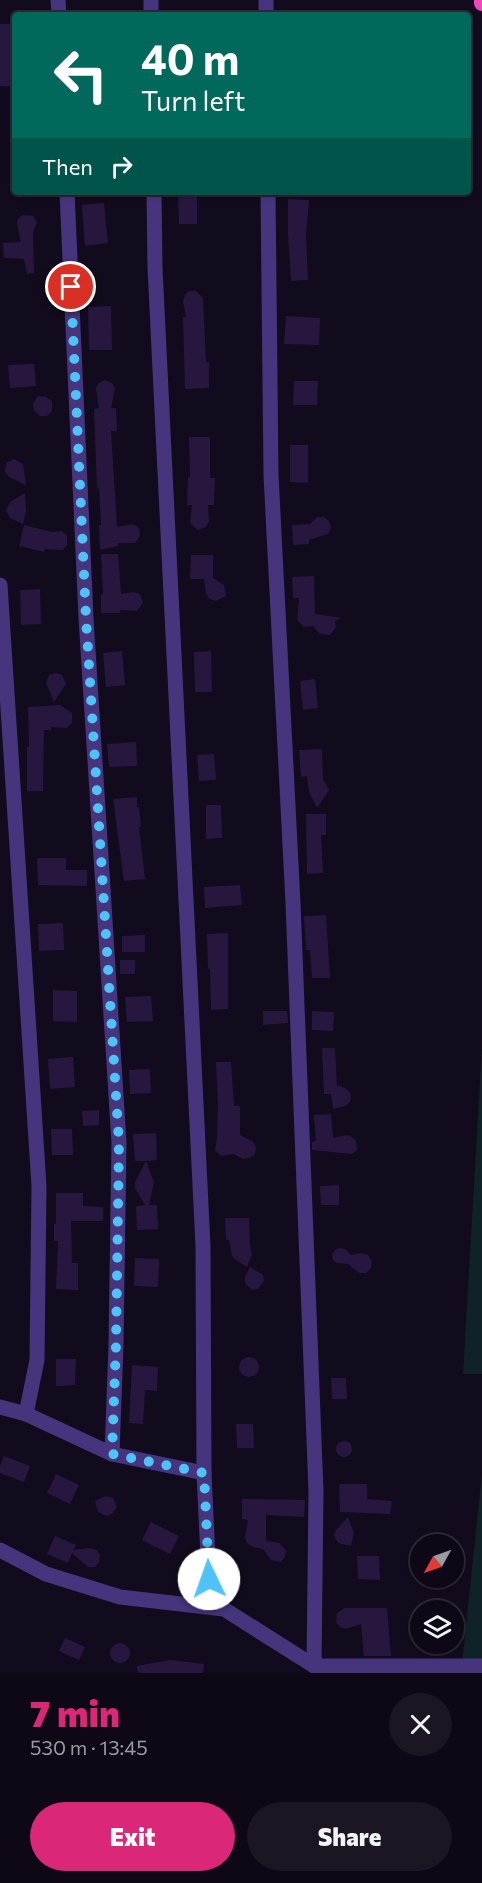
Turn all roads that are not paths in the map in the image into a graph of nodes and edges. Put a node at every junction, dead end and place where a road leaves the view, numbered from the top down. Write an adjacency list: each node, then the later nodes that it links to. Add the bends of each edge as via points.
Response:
1 (67, 195): 7 (street, via 86,618 119,1143)
2 (154, 195): 8 (street, via 203,1246)
3 (268, 195): 12 (street, via 271,476 293,903 315,1491)
4 (0, 585): 6 (street, via 39,1186 37,1360)
5 (0, 1407): 6 (street)
6 (26, 1414): 7 (street)
7 (112, 1454): 8 (street)
8 (204, 1473): 10 (street, via 209,1579)
9 (0, 1551): 10 (street, via 46,1574 120,1597)
10 (224, 1609): 12 (street)
11 (482, 1665): 13 (street)
12 (314, 1666): 13 (street)
13 (448, 1669)

